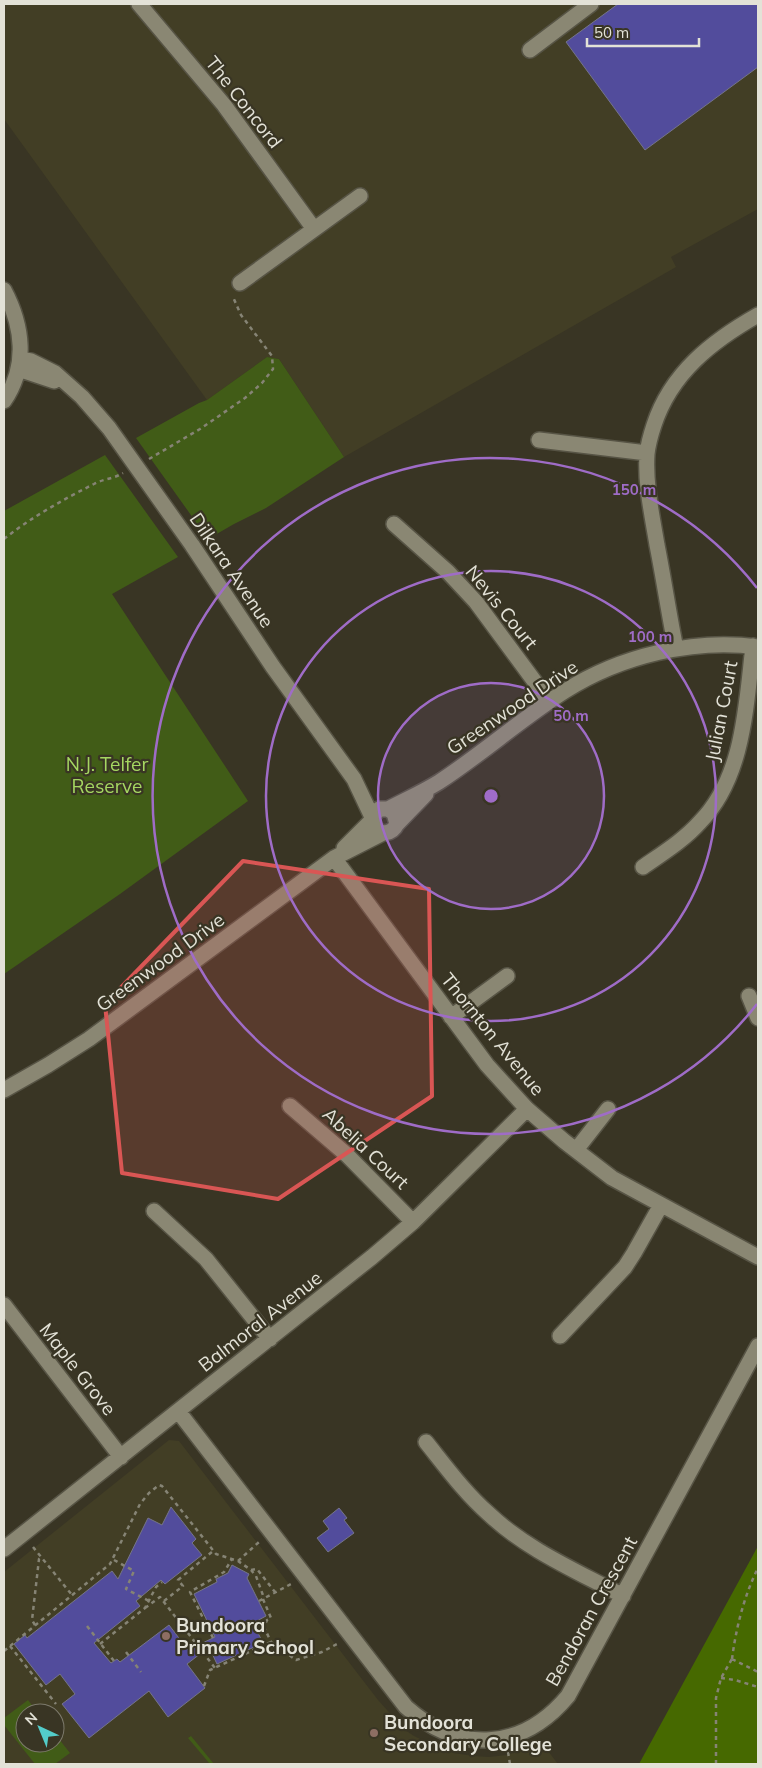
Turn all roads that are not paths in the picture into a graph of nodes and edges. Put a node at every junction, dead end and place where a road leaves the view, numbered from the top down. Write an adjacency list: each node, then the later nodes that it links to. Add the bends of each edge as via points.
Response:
1 (139, 4): 5 (street, The Concord, via 224,105)
2 (591, 4): 3 (street)
3 (530, 50)
4 (360, 196): 5 (street)
5 (314, 229): 6 (street)
6 (240, 283)
7 (4, 290): 9 (street, via 20,331)
8 (758, 315): 12 (street, via 706,350 680,375 657,414)
9 (19, 364): 10 (street); 17 (street, Dilkara Avenue, via 72,388 109,428)
10 (4, 401)
11 (539, 440): 12 (street)
12 (647, 453): 15 (street, via 650,500)
13 (394, 524): 16 (street, Nevis Court, via 471,596)
14 (756, 646): 15 (street, Greenwood Drive); 24 (street, Julian Court, via 738,747 728,780 702,821)
15 (676, 650): 16 (street, Greenwood Drive, via 614,668)
16 (549, 702): 18 (street, Greenwood Drive)
17 (354, 779): 19 (street, Dilkara Avenue); 20 (street, Dilkara Avenue)
18 (437, 782): 19 (street, Greenwood Drive); 21 (street, Greenwood Drive)
19 (387, 808): 20 (street, via 376,811); 21 (street, via 394,813)
20 (372, 819): 22 (street, via 374,827); 23 (street, Greenwood Drive)
21 (397, 824): 22 (street, via 390,832)
22 (383, 833): 23 (street, Greenwood Drive)
23 (334, 858): 27 (street, Thornton Avenue); 29 (street, Greenwood Drive, via 89,1038)
24 (643, 867)
25 (508, 976): 27 (street)
26 (749, 996): 28 (street)
27 (451, 1017): 31 (street, Thornton Avenue, via 487,1065)
28 (758, 1018)
29 (4, 1090)
30 (290, 1106): 36 (street, Abelia Court, via 346,1155)
31 (527, 1109): 33 (street, Thornton Avenue); 36 (street, Balmoral Avenue)
32 (608, 1109): 33 (street)
33 (576, 1150): 34 (street, Thornton Avenue, via 612,1178)
34 (661, 1206): 37 (street, Thornton Avenue); 39 (street, via 625,1267)
35 (154, 1211): 40 (street, via 206,1259)
36 (413, 1222): 40 (street, Balmoral Avenue)
37 (758, 1257)
38 (4, 1305): 44 (street, Maple Grove)
39 (560, 1336)
40 (270, 1338): 42 (street, Balmoral Avenue)
41 (758, 1346): 46 (street, Bendoran Crescent)
42 (178, 1411): 44 (street, Balmoral Avenue); 46 (street, Bendoran Crescent, via 396,1696 424,1722 448,1734 493,1740 521,1732 544,1720 562,1704 573,1688)
43 (426, 1442): 46 (street, via 475,1501 506,1529)
44 (121, 1457): 45 (street, Balmoral Avenue)
45 (4, 1549)
46 (623, 1596)

